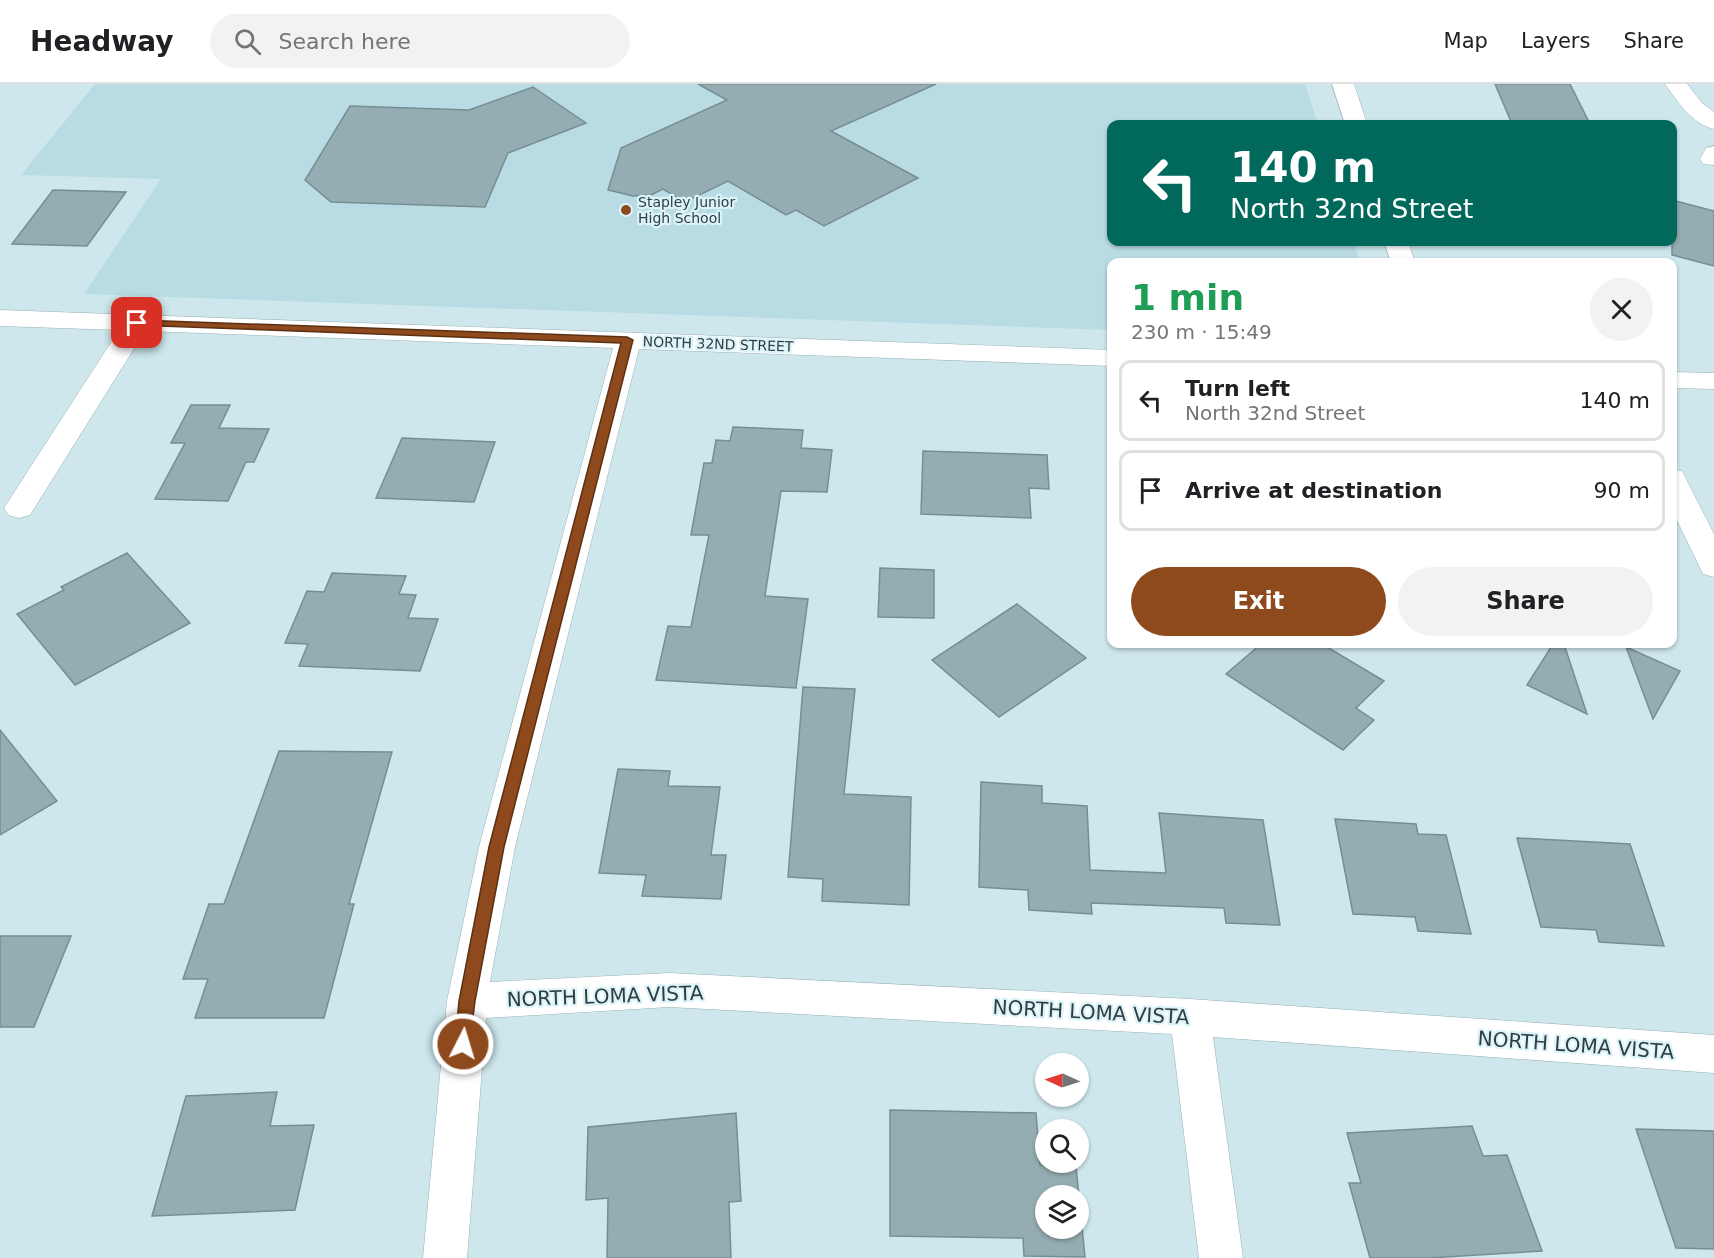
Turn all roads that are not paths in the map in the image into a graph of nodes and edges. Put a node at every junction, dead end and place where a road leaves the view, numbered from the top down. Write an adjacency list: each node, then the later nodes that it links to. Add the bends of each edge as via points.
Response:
1 (1343, 84): 3 (street)
2 (1676, 84): 4 (street, via 1694,108)
3 (1355, 120)
4 (1714, 122)
5 (0, 318): 6 (street, NORTH 32ND STREET)
6 (137, 323): 7 (street, NORTH 32ND STREET); 12 (street)
7 (627, 340): 8 (street, NORTH 32ND STREET); 14 (street, via 497,847)
8 (1107, 358)
9 (1677, 380): 10 (street)
10 (1714, 381)
11 (1677, 488): 13 (street)
12 (19, 508)
13 (1714, 566)
14 (467, 1001): 15 (street, NORTH LOMA VISTA, via 669,990); 17 (street)
15 (1190, 1017): 16 (street, NORTH LOMA VISTA); 18 (street)
16 (1714, 1054)
17 (445, 1258)
18 (1221, 1258)

